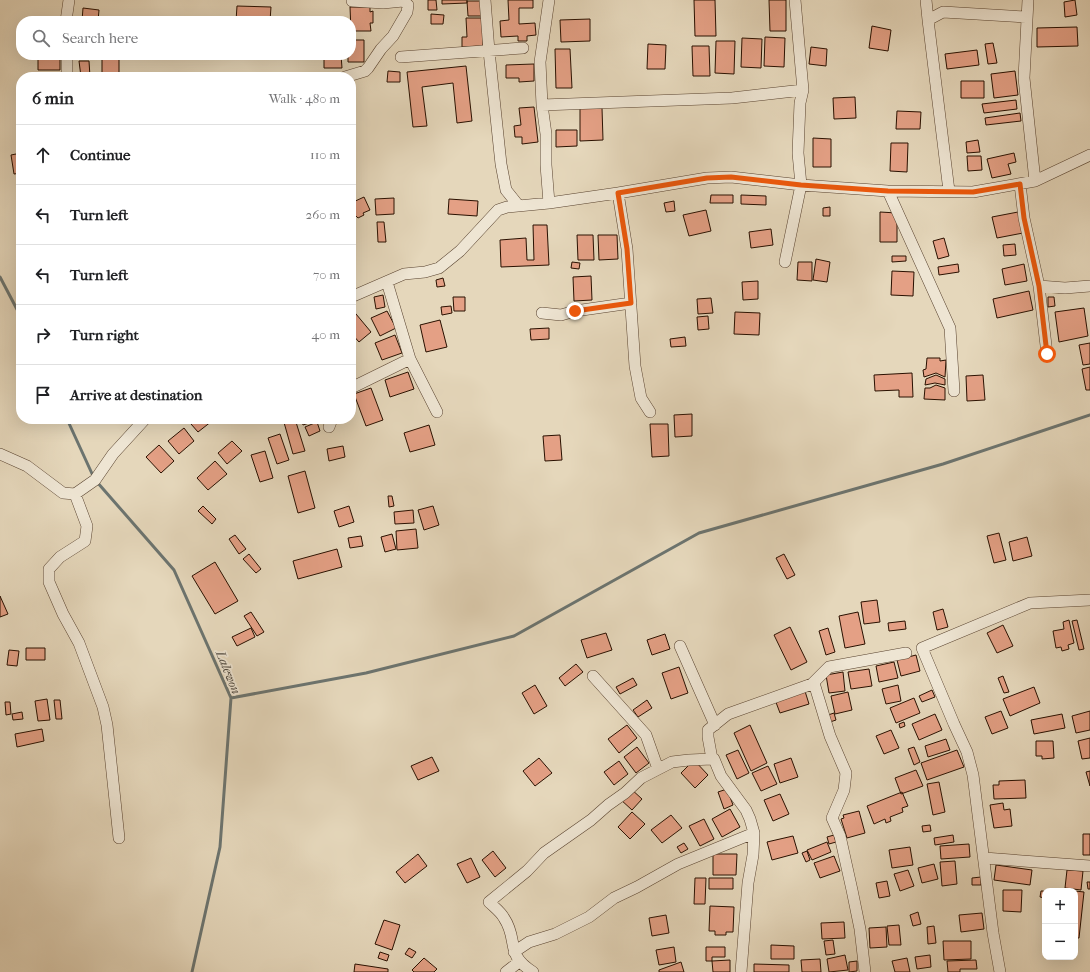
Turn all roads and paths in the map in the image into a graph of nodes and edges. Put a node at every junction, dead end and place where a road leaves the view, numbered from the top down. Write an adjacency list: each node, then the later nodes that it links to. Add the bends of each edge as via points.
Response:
1 (69, 0): 8 (street)
2 (486, 0): 12 (street)
3 (549, 0): 18 (street, via 540,62)
4 (795, 0): 17 (street)
5 (926, 0): 10 (street)
6 (1028, 0): 9 (street)
7 (352, 1): 16 (street, via 403,1 408,5 407,12 393,36 368,68)
8 (67, 16)
9 (1026, 17): 10 (street, via 943,12); 20 (street, via 1024,78)
10 (928, 20): 24 (street)
11 (523, 48): 12 (street)
12 (489, 51): 13 (street); 27 (street, via 501,164 506,190)
13 (401, 57)
14 (67, 60): 15 (street)
15 (68, 72)
16 (356, 74)
17 (803, 90): 18 (street, via 732,98); 22 (street, via 798,153)
18 (542, 105): 26 (street)
19 (1090, 156): 20 (street)
20 (1035, 181): 21 (street)
21 (1020, 184): 24 (street, via 973,192); 30 (street, via 1024,218)
22 (801, 185): 23 (street); 25 (street, via 738,177 707,178); 28 (street)
23 (888, 191): 24 (street); 38 (street, via 950,328)
24 (949, 191)
25 (618, 193): 26 (street); 33 (street, via 627,249)
26 (549, 203): 27 (street)
27 (518, 205): 29 (street, via 498,210 460,251 438,268 404,274)
28 (786, 262)
29 (387, 282): 32 (street); 36 (street)
30 (1039, 286): 31 (street); 35 (street)
31 (1090, 286)
32 (356, 294)
33 (631, 303): 34 (street, via 561,315); 40 (street, via 635,366 642,398)
34 (542, 313)
35 (1047, 354)
36 (410, 359): 37 (street); 39 (street)
37 (356, 386)
38 (954, 391)
39 (437, 412)
40 (650, 412)
41 (140, 424): 43 (street, via 113,454 95,480)
42 (0, 454): 43 (street, via 27,466 63,493)
43 (76, 494): 53 (street, via 87,526 85,540 60,557 50,569 49,582 63,614 80,642 103,707)
44 (1090, 600): 54 (street, via 1030,603 922,648 967,752 977,799)
45 (680, 646): 49 (street)
46 (906, 652): 48 (street, via 829,667)
47 (593, 676): 51 (street, via 646,735)
48 (812, 684): 49 (street, via 728,714); 60 (street, via 814,683 830,736 846,773 844,790 832,818 840,836 851,883)
49 (715, 725): 50 (street, via 708,730)
50 (712, 759): 51 (street, via 672,762); 52 (street, via 746,810)
51 (658, 769): 56 (street, via 641,778 591,820 544,854 489,902 504,918)
52 (754, 833): 56 (street, via 678,864 614,898 589,917 555,934 530,942); 59 (street)
53 (119, 838)
54 (984, 858): 55 (street); 61 (street)
55 (1090, 866)
56 (517, 957): 57 (street); 58 (street)
57 (506, 972)
58 (533, 972)
59 (741, 972)
60 (865, 972)
61 (1000, 972)

